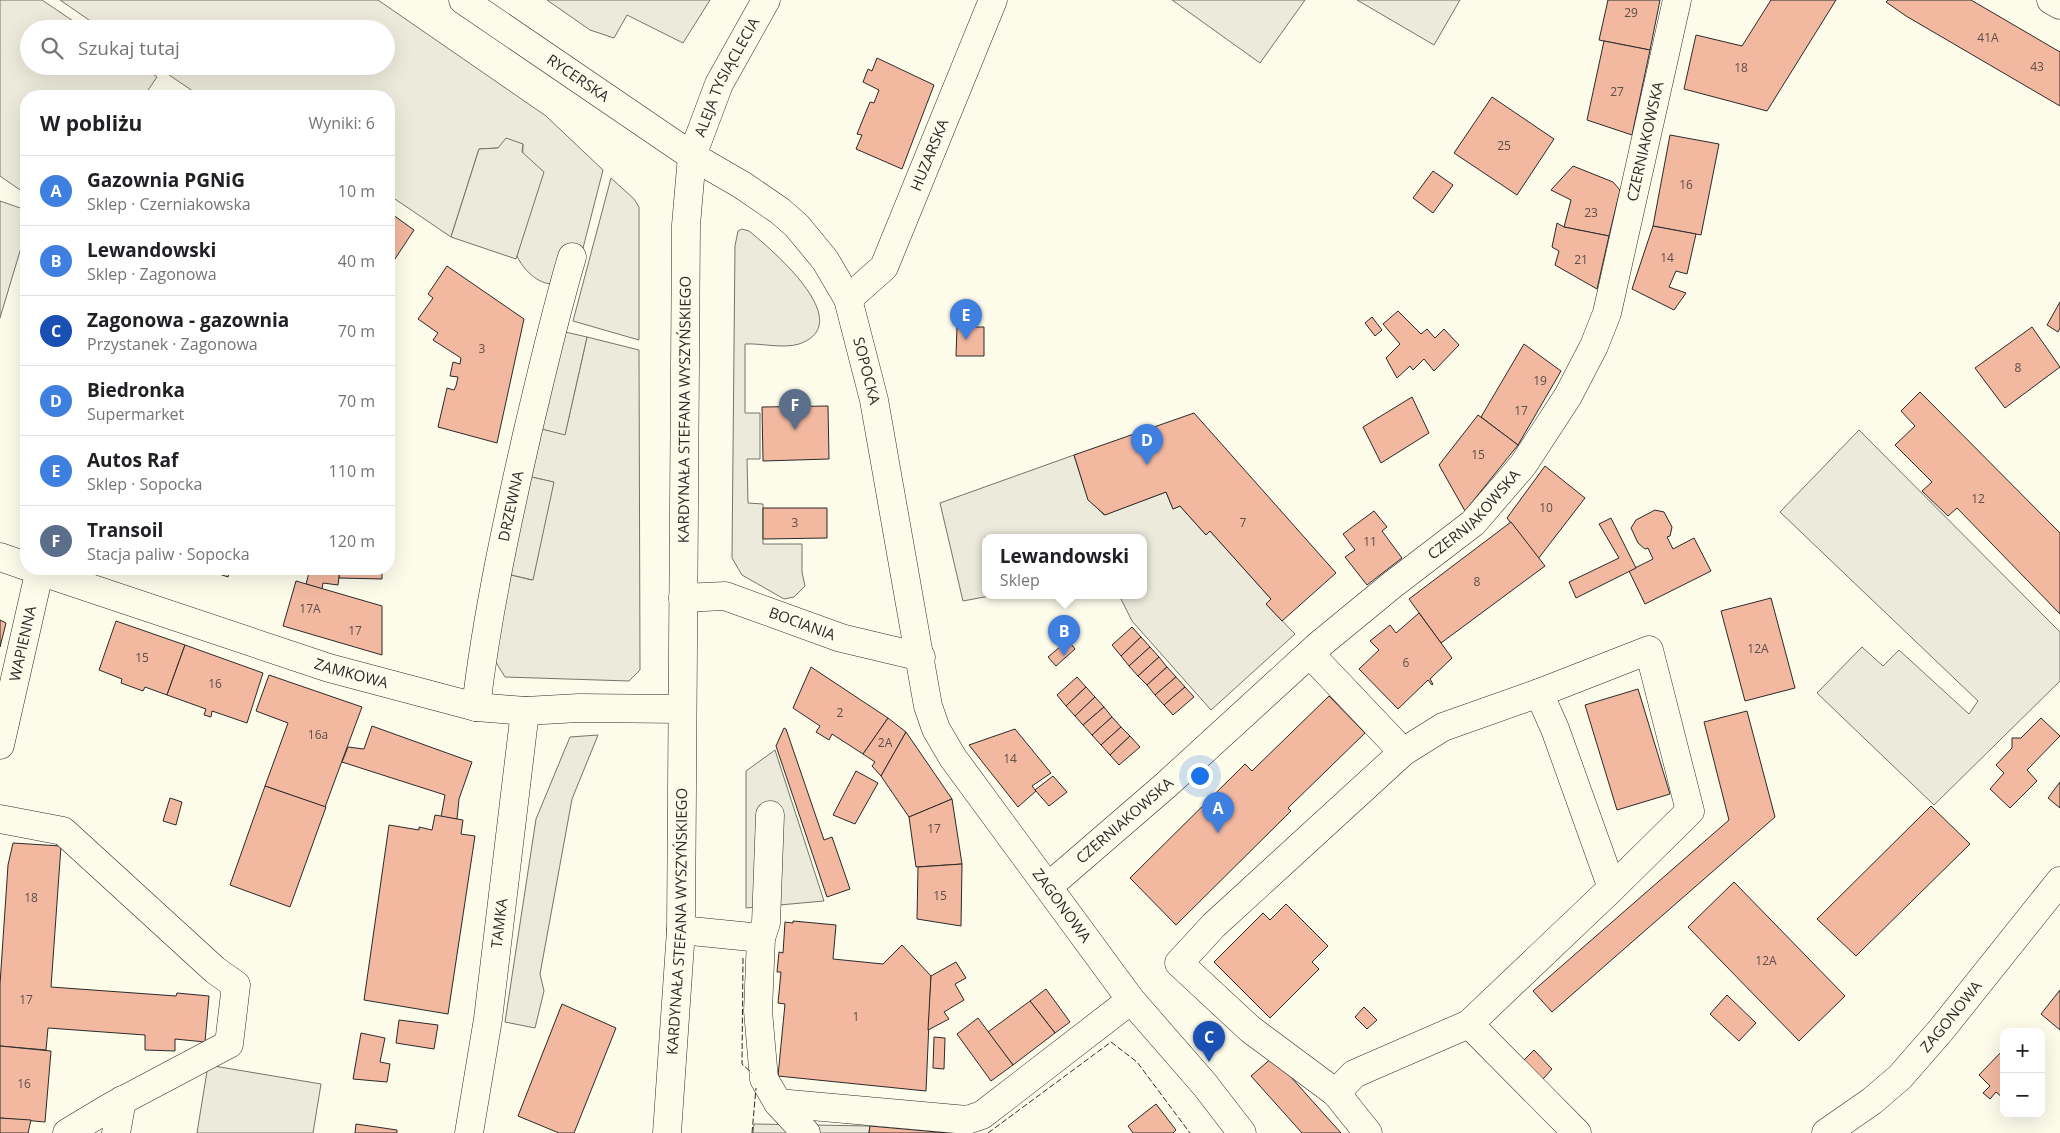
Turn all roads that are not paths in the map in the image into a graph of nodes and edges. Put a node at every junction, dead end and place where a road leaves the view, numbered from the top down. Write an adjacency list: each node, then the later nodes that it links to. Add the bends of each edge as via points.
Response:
1 (463, 0): 7 (street, RYCERSKA)
2 (766, 0): 7 (street, ALEJA TYSIĄCLECIA, via 719,84)
3 (993, 0): 9 (street, HUZARSKA, via 884,267)
4 (1677, 0): 15 (street, CZERNIAKOWSKA, via 1607,313 1568,396 1523,465 1474,523 1392,585)
5 (2051, 0): 6 (street)
6 (2060, 5)
7 (692, 156): 9 (street, SOPOCKA, via 742,185 797,226 825,260); 14 (street, KARDYNAŁA STEFANA WYSZYŃSKIEGO, via 686,225)
8 (572, 257): 18 (street, DRZEWNA, via 557,307 503,538)
9 (848, 299): 16 (street, SOPOCKA, via 874,400)
10 (0, 557): 11 (street, ZAMKOWA)
11 (20, 564)
12 (34, 575): 21 (street, WAPIENNA)
13 (53, 575): 18 (street, ZAMKOWA, via 329,668)
14 (683, 598): 16 (street, BOCIANIA, via 726,596 841,638); 19 (street, KARDYNAŁA STEFANA WYSZYŃSKIEGO)
15 (1310, 654): 22 (street); 26 (street, CZERNIAKOWSKA, via 1166,785)
16 (921, 657): 26 (street, ZAGONOWA, via 928,706 936,729 953,758)
17 (1539, 692): 22 (street, via 1444,727); 27 (street); 27 (street, via 1649,650 1690,811)
18 (476, 707): 20 (street, ZAMKOWA)
19 (681, 710): 20 (street, ZAMKOWA, via 579,708); 28 (street, KARDYNAŁA STEFANA WYSZYŃSKIEGO)
20 (525, 711): 37 (street, TAMKA, via 488,1019)
21 (0, 745)
22 (1403, 752): 32 (street, via 1214,925 1179,963 1250,1029)
23 (770, 815): 29 (street, via 766,923)
24 (0, 819): 33 (street, via 63,831 236,985 230,1044)
25 (2060, 881): 43 (street, ZAGONOWA, via 1900,1077)
26 (1048, 886): 30 (street, ZAGONOWA)
27 (1612, 888): 31 (street)
28 (681, 930): 29 (street); 38 (street, KARDYNAŁA STEFANA WYSZYŃSKIEGO)
29 (761, 938): 34 (street, via 758,1011 764,1079)
30 (1131, 1000): 34 (street, via 982,1115 967,1120); 40 (street, ZAGONOWA)
31 (1469, 1024): 32 (street, via 1354,1074); 42 (street)
32 (1336, 1092): 41 (street)
33 (122, 1100): 35 (street); 36 (street)
34 (778, 1103): 39 (street)
35 (67, 1133)
36 (116, 1133)
37 (469, 1133)
38 (668, 1133)
39 (806, 1133)
40 (1242, 1133)
41 (1368, 1133)
42 (1577, 1133)
43 (1826, 1133)

